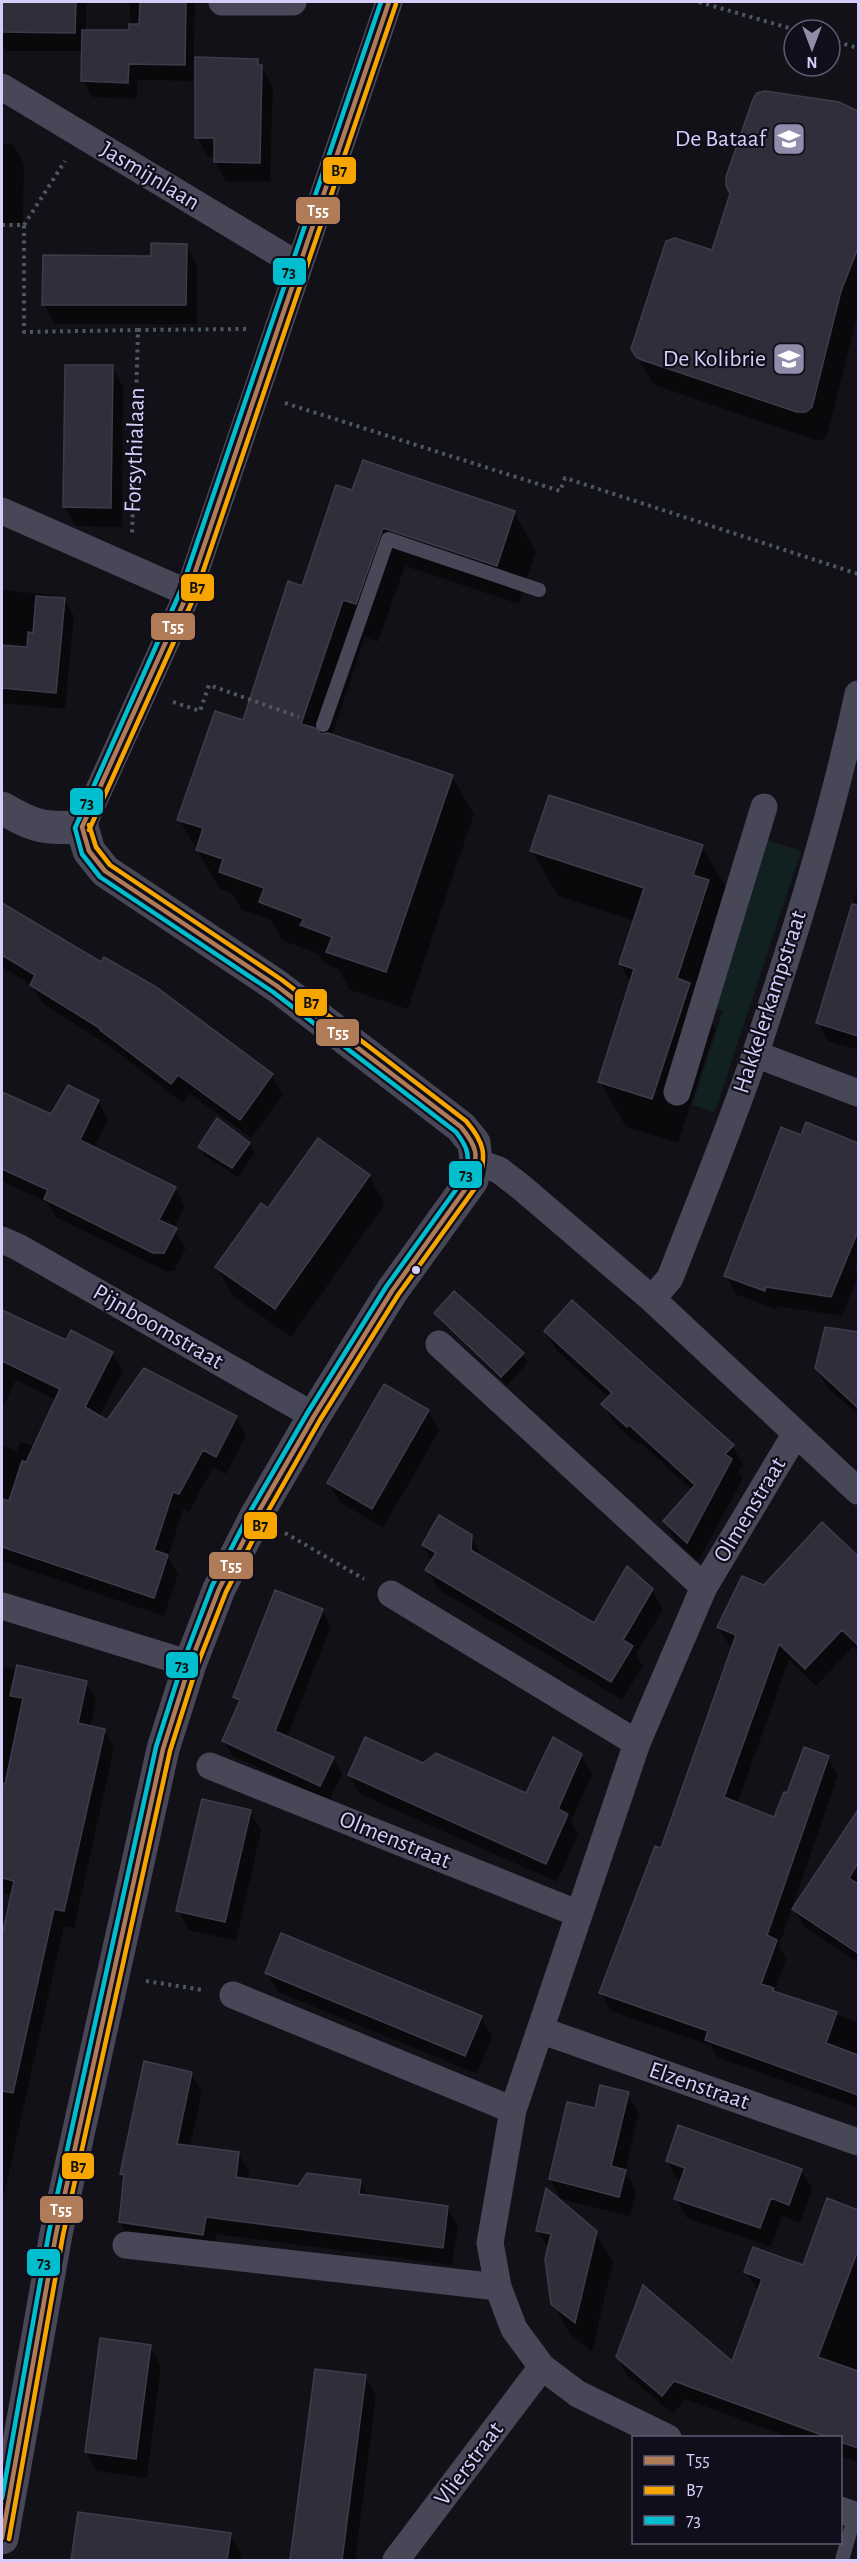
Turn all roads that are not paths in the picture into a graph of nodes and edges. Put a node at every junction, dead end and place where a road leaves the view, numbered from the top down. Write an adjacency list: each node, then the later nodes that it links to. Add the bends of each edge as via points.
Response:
1 (222, 2): 2 (street)
2 (293, 2)
3 (388, 2): 5 (street)
4 (2, 87): 5 (street, Jasmijnlaan)
5 (298, 265): 8 (street)
6 (2, 511): 8 (street)
7 (538, 590): 10 (lane, via 388,539)
8 (188, 593): 14 (street)
9 (858, 694): 11 (street, Hakkelerkampstraat)
10 (323, 725)
11 (850, 778): 15 (street, Hakkelerkampstraat, via 823,840)
12 (764, 807): 16 (street)
13 (2, 808): 14 (street, via 28,824 53,829)
14 (82, 827): 18 (street, via 88,851 105,871 277,986 427,1100 461,1127 474,1143)
15 (755, 1054): 17 (street); 20 (street, Hakkelerkampstraat, via 670,1278)
16 (677, 1092)
17 (858, 1093)
18 (476, 1162): 20 (street, via 498,1170 521,1186); 22 (street, via 472,1180 392,1291)
19 (2, 1240): 22 (street, Pijnboomstraat)
20 (652, 1299): 23 (street)
21 (439, 1344): 25 (street, Olmenstraat)
22 (314, 1416): 28 (street, via 219,1589)
23 (796, 1433): 24 (street); 25 (street, Olmenstraat)
24 (858, 1491)
25 (704, 1587): 29 (street, Olmenstraat)
26 (391, 1594): 29 (street)
27 (2, 1606): 28 (street)
28 (190, 1664): 40 (street, via 163,1749 112,1976 56,2234)
29 (637, 1743): 31 (street, Olmenstraat)
30 (210, 1766): 31 (street, Olmenstraat)
31 (579, 1914): 33 (street, Olmenstraat)
32 (233, 1995): 34 (street)
33 (540, 2030): 34 (street, Olmenstraat); 35 (street, Elzenstraat)
34 (513, 2110): 37 (street, Olmenstraat, via 490,2243)
35 (858, 2142)
36 (126, 2245): 37 (street)
37 (498, 2287): 38 (street, Olmenstraat, via 514,2329)
38 (542, 2367): 39 (street, Olmenstraat, via 578,2394); 43 (street, Vlierstraat)
39 (664, 2436)
40 (4, 2505): 42 (street)
41 (851, 2514): 44 (lane)
42 (2, 2538)
43 (396, 2560)
44 (842, 2560)

